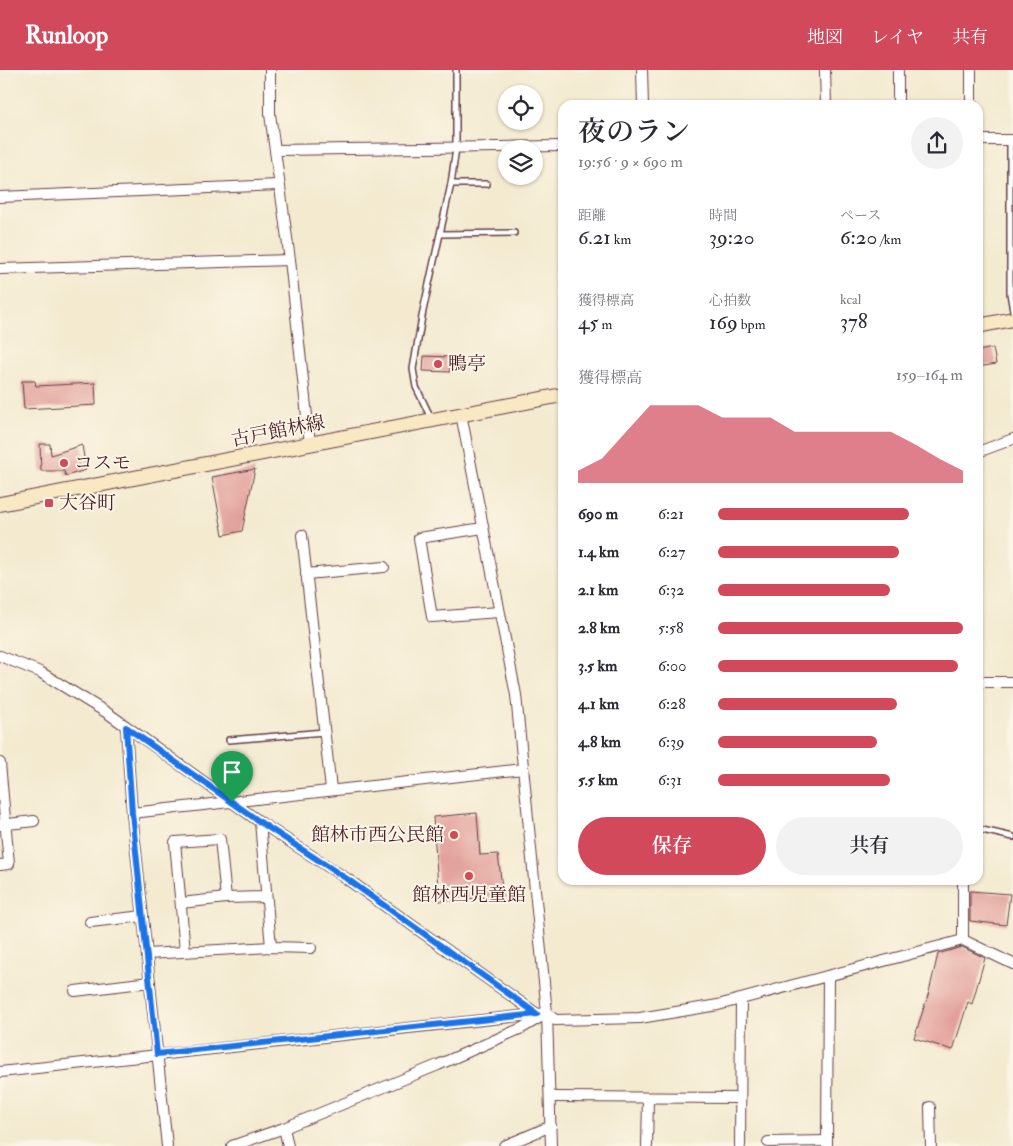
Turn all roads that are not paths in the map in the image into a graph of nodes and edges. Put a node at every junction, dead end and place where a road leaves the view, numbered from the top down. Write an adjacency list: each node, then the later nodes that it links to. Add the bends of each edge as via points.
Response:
1 (270, 70): 15 (street, via 270,114)
2 (456, 70): 14 (lane)
3 (642, 70): 7 (street)
4 (825, 70): 8 (street)
5 (898, 70): 9 (street)
6 (971, 70): 10 (street)
7 (643, 100)
8 (826, 100)
9 (898, 100)
10 (971, 100)
11 (983, 140): 12 (street)
12 (1011, 140): 24 (lane, via 1010,293)
13 (558, 146): 14 (street)
14 (456, 148): 15 (street); 16 (lane)
15 (275, 150): 18 (street)
16 (452, 184): 17 (lane); 21 (lane)
17 (487, 184)
18 (279, 185): 19 (street); 22 (street)
19 (0, 197)
20 (514, 233): 21 (lane)
21 (441, 234): 29 (lane, via 413,369 416,387)
22 (290, 260): 23 (street); 31 (street)
23 (0, 269)
24 (1013, 311)
25 (1013, 319): 26 (main road)
26 (983, 325)
27 (558, 396): 28 (main road, 古戸館林線)
28 (461, 414): 29 (main road, 古戸館林線); 34 (street)
29 (432, 419): 31 (main road, 古戸館林線)
30 (1013, 439): 32 (street)
31 (310, 444): 33 (main road, 古戸館林線)
32 (983, 450)
33 (0, 504)
34 (483, 528): 38 (street); 38 (street, via 418,538 432,616)
35 (302, 535): 37 (street)
36 (384, 567): 37 (street)
37 (306, 574): 43 (street)
38 (500, 612): 46 (street, via 516,695)
39 (0, 656): 42 (street, via 40,672)
40 (983, 682): 41 (street)
41 (1013, 682)
42 (126, 727): 48 (street); 49 (street)
43 (324, 732): 44 (lane); 47 (street)
44 (229, 740)
45 (0, 763): 52 (street)
46 (523, 769): 47 (street); 72 (street)
47 (331, 789): 48 (street)
48 (232, 802): 49 (street); 51 (street)
49 (132, 813): 60 (street)
50 (34, 821): 52 (street)
51 (260, 822): 57 (street); 72 (street)
52 (2, 824): 55 (street, via 9,864)
53 (983, 830): 54 (lane)
54 (1013, 837)
55 (0, 865)
56 (963, 885): 62 (street)
57 (266, 897): 58 (street); 63 (street)
58 (226, 898): 59 (street); 59 (street, via 220,839 175,842)
59 (181, 903): 65 (street)
60 (143, 916): 61 (street); 66 (street)
61 (90, 922)
62 (963, 940): 67 (street); 68 (street)
63 (271, 947): 64 (street); 65 (street)
64 (311, 948)
65 (185, 951): 66 (street)
66 (147, 954): 69 (street)
67 (1013, 964)
68 (828, 976): 71 (street); 82 (street)
69 (150, 982): 70 (street); 73 (street)
70 (75, 991)
71 (741, 999): 72 (street, via 640,1018 555,1020); 77 (street)
72 (542, 1014): 73 (street); 75 (street); 80 (street, via 522,1028)
73 (157, 1054): 74 (street); 83 (street)
74 (0, 1072)
75 (551, 1097): 76 (street); 79 (street)
76 (648, 1098): 77 (street); 88 (street)
77 (740, 1098): 89 (street)
78 (930, 1107): 90 (street)
79 (551, 1126): 86 (street); 87 (street)
80 (284, 1128): 84 (street); 85 (street)
81 (768, 1142): 82 (street)
82 (827, 1144)
83 (167, 1146)
84 (232, 1146)
85 (288, 1146)
86 (504, 1146)
87 (551, 1146)
88 (647, 1146)
89 (740, 1146)
90 (931, 1146)

